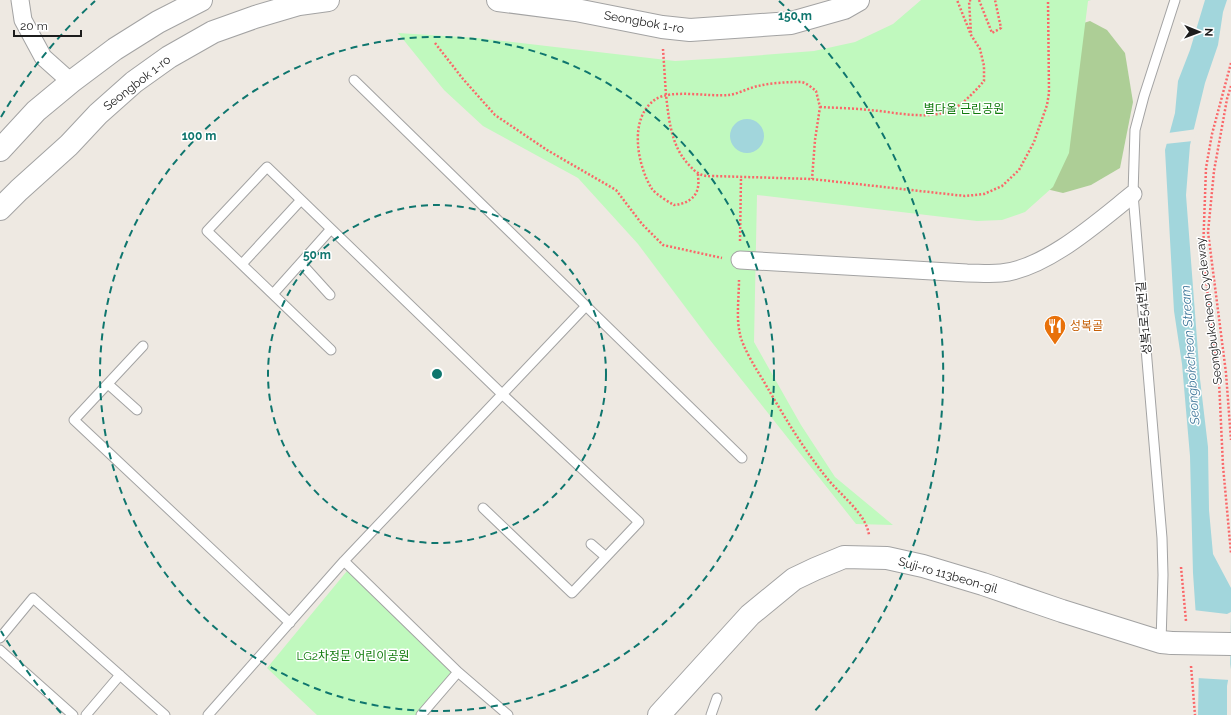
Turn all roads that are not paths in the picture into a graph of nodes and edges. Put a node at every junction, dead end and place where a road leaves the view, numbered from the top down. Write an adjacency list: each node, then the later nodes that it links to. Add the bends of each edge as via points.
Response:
1 (20, 0): 9 (street, via 23,20 43,57)
2 (202, 0): 9 (street, via 158,22 115,49)
3 (328, 0): 13 (street, Seongbok 1-ro, via 298,4 213,32 169,57 134,82 98,114 69,145)
4 (498, 0): 7 (street, Seongbok 1-ro)
5 (858, 0): 7 (street, Seongbok 1-ro, via 844,8 791,23 690,30 662,27)
6 (1176, 0): 11 (lane, 성복1로54번길, via 1135,130)
7 (577, 5)
8 (354, 80): 20 (lane)
9 (71, 82): 10 (street, via 36,111)
10 (0, 150)
11 (1134, 194): 15 (street, via 1066,246 1037,262 1001,273); 33 (lane, 성복1로54번길, via 1162,538)
12 (301, 200): 14 (lane); 17 (lane); 17 (lane, via 267,167 207,231)
13 (0, 209)
14 (331, 229): 16 (lane); 24 (lane)
15 (740, 260)
16 (301, 263): 18 (lane); 19 (lane)
17 (242, 264): 18 (lane)
18 (273, 294): 22 (lane)
19 (330, 295)
20 (586, 306): 24 (lane); 26 (lane)
21 (143, 346): 23 (lane)
22 (331, 350)
23 (108, 384): 25 (lane); 31 (lane, via 74,420)
24 (502, 394): 29 (lane, via 639,522); 30 (lane)
25 (137, 410)
26 (742, 458)
27 (483, 508): 29 (lane, via 572,593)
28 (591, 544): 29 (lane)
29 (606, 558)
30 (344, 561): 31 (lane); 36 (lane)
31 (290, 622): 42 (lane)
32 (0, 638): 37 (lane, via 33,598)
33 (1167, 642): 34 (street, Suji-ro 113beon-gil, bridge); 45 (street, Suji-ro 113beon-gil, via 1062,612 923,566 888,558 844,558 794,579 750,615)
34 (1231, 644)
35 (0, 650): 39 (lane)
36 (458, 672): 43 (lane); 44 (lane)
37 (120, 675): 40 (lane); 41 (lane)
38 (717, 698): 46 (lane)
39 (73, 715)
40 (86, 715)
41 (164, 715)
42 (208, 715)
43 (421, 715)
44 (508, 715)
45 (659, 715)
46 (711, 715)

